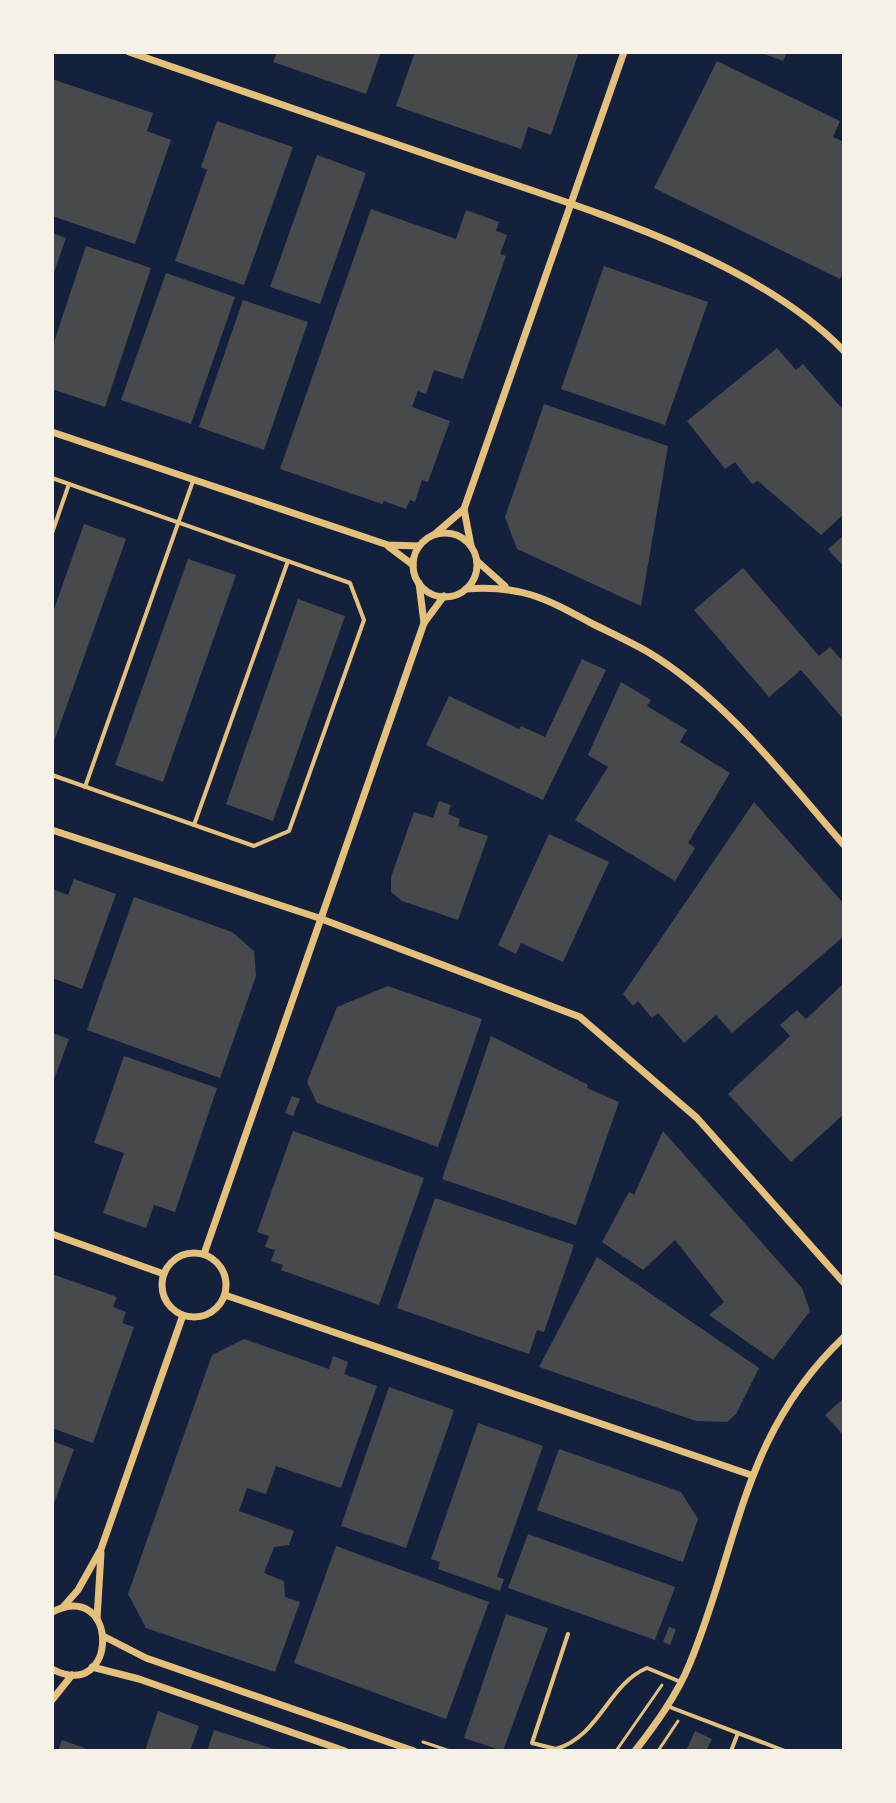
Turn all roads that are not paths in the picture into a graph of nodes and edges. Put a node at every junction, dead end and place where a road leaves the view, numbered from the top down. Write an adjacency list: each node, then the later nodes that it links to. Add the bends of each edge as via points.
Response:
1 (129, 52): 3 (street)
2 (624, 52): 3 (street)
3 (570, 204): 4 (street, via 706,258 769,293); 9 (street)
4 (844, 351)
5 (52, 432): 7 (street)
6 (52, 478): 8 (lane)
7 (193, 481): 10 (lane); 13 (street)
8 (69, 484): 10 (lane); 11 (lane)
9 (464, 509): 12 (street); 15 (street)
10 (178, 522): 16 (lane); 25 (lane)
11 (52, 533)
12 (435, 534): 14 (street); 15 (street, via 455,535)
13 (388, 545): 14 (street); 18 (street)
14 (419, 546): 18 (street)
15 (471, 546): 17 (street)
16 (288, 561): 26 (lane); 26 (lane, via 350,583 364,620 289,831 254,846)
17 (477, 561): 20 (street); 21 (street)
18 (413, 565): 19 (street)
19 (419, 583): 22 (street); 23 (street)
20 (505, 586): 21 (street); 28 (street, via 551,602 650,653 750,738)
21 (466, 589): 22 (street)
22 (444, 596): 23 (street)
23 (424, 623): 29 (street)
24 (52, 775): 25 (lane)
25 (85, 787): 26 (lane)
26 (194, 825)
27 (52, 830): 29 (street)
28 (844, 845)
29 (319, 918): 31 (street); 33 (street, via 580,1017 697,1118)
30 (52, 1234): 32 (street)
31 (204, 1254): 32 (street, via 181,1255); 34 (street, via 224,1272)
32 (164, 1274): 35 (street, via 165,1299)
33 (844, 1283)
34 (225, 1295): 35 (street, via 207,1315); 37 (street)
35 (183, 1315): 38 (street)
36 (844, 1337): 37 (street, via 815,1364 780,1414)
37 (751, 1475): 47 (street)
38 (101, 1549): 39 (street); 41 (street)
39 (63, 1607): 40 (street); 41 (street, via 84,1609)
40 (52, 1612)
41 (97, 1619): 43 (street)
42 (568, 1634): 47 (lane, via 532,1743 556,1749 584,1735 631,1674 647,1668)
43 (105, 1637): 44 (street); 52 (street, via 146,1658)
44 (92, 1667): 46 (street); 51 (street)
45 (52, 1669): 46 (street)
46 (72, 1675): 48 (street)
47 (681, 1682): 49 (street)
48 (52, 1700)
49 (667, 1706): 50 (lane); 53 (street)
50 (738, 1733): 54 (lane); 55 (lane)
51 (345, 1751)
52 (414, 1751)
53 (635, 1751)
54 (731, 1751)
55 (784, 1751)

